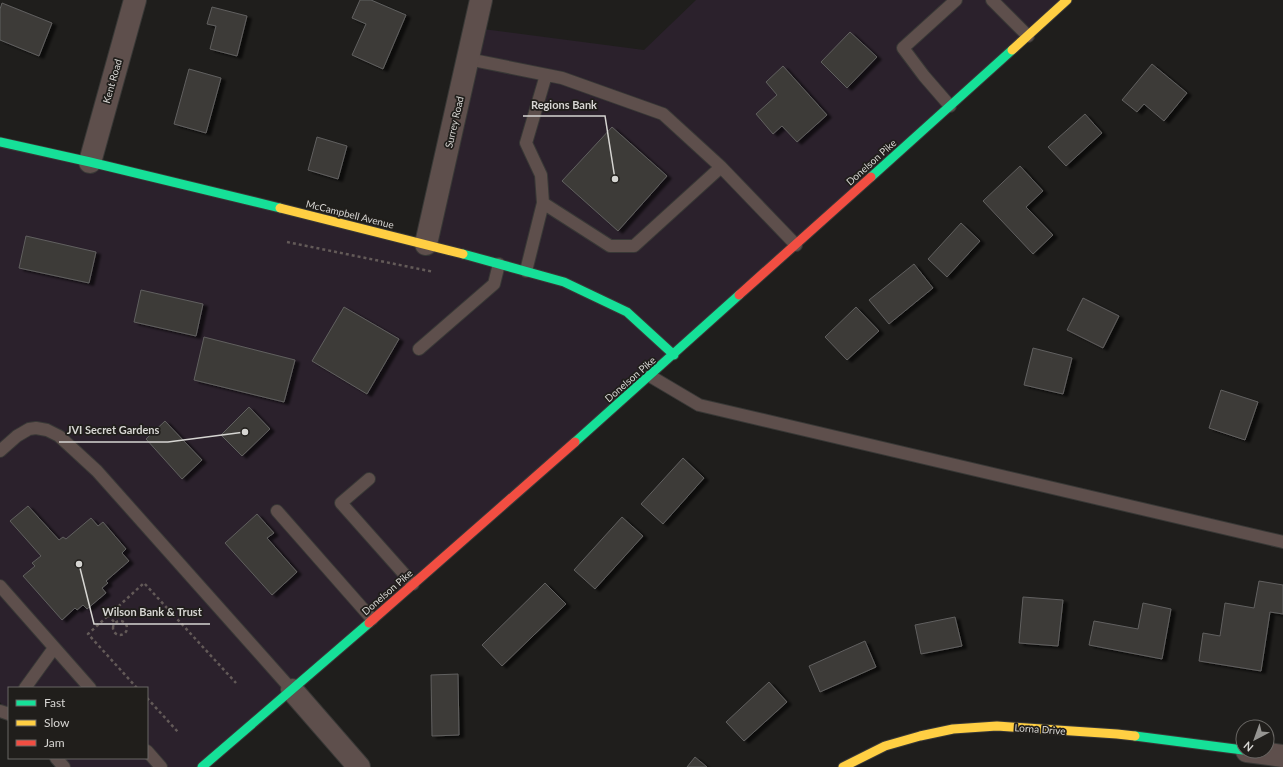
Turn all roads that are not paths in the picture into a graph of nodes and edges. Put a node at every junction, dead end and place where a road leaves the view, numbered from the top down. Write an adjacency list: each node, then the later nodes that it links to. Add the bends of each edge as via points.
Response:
1 (135, 0): 11 (street, Kent Road)
2 (481, 0): 7 (street, Surrey Road)
3 (956, 0): 9 (lane, via 903,48)
4 (992, 0): 6 (lane)
5 (1068, 0): 6 (main road, Donelson Pike)
6 (1028, 36): 9 (main road, Donelson Pike)
7 (468, 59): 8 (lane); 14 (street, Surrey Road)
8 (546, 75): 12 (lane, via 562,78 663,114); 13 (lane, via 526,143 541,175)
9 (950, 106): 15 (main road, Donelson Pike)
10 (0, 142): 11 (main road, McCampbell Avenue)
11 (90, 162): 14 (main road, McCampbell Avenue)
12 (721, 167): 13 (lane, via 634,246 610,246); 15 (lane)
13 (543, 203): 17 (lane)
14 (426, 244): 16 (main road, McCampbell Avenue)
15 (796, 245): 19 (main road, Donelson Pike)
16 (499, 264): 17 (main road, McCampbell Avenue); 18 (lane, via 494,284)
17 (526, 271): 19 (main road, McCampbell Avenue, via 564,282 627,312)
18 (419, 349)
19 (674, 355): 20 (main road, Donelson Pike)
20 (650, 376): 24 (lane, via 700,405); 25 (main road, Donelson Pike)
21 (0, 451): 31 (lane, via 29,429 47,430 58,436 97,471)
22 (369, 479): 25 (lane, via 341,503)
23 (278, 511): 27 (lane)
24 (1283, 542)
25 (413, 584): 27 (main road, Donelson Pike)
26 (0, 586): 28 (lane)
27 (372, 620): 31 (main road, Donelson Pike)
28 (54, 648): 29 (lane); 30 (lane)
29 (26, 687)
30 (89, 687)
31 (292, 690): 37 (main road, Donelson Pike); 38 (street)
32 (1235, 749): 39 (main road, Lorna Drive, via 1117,734 997,726 920,736 885,746)
33 (148, 752): 36 (lane)
34 (57, 759): 35 (lane)
35 (64, 767)
36 (161, 767)
37 (202, 767)
38 (359, 767)
39 (843, 767)

